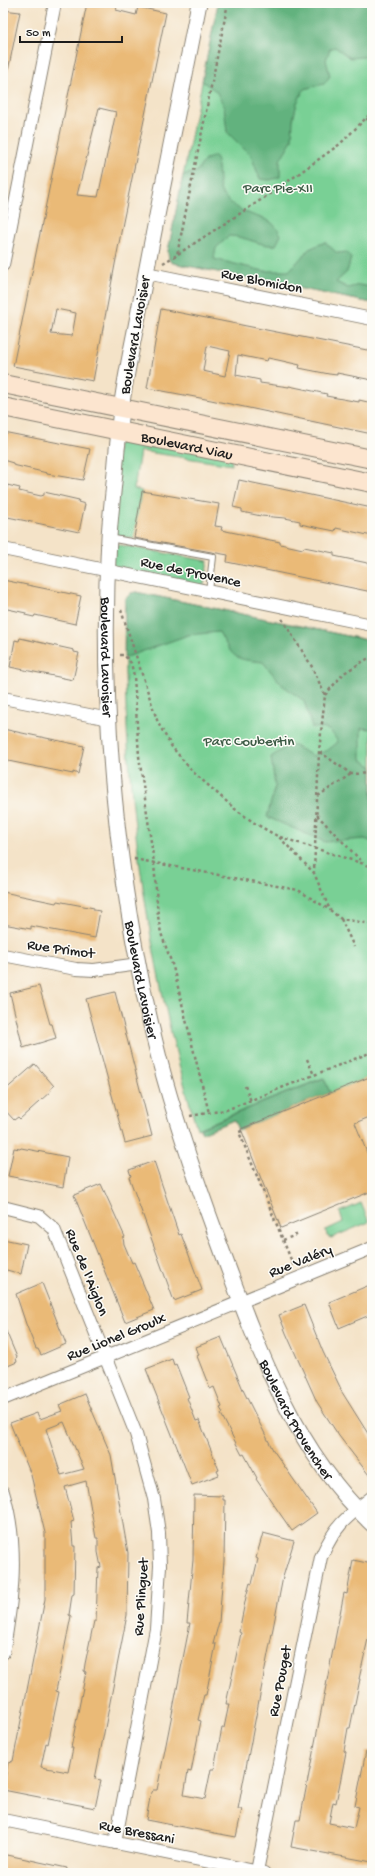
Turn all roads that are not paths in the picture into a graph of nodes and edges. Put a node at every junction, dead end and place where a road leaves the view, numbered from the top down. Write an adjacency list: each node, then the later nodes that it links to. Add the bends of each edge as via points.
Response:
1 (55, 3): 3 (street)
2 (199, 3): 5 (street, Boulevard Lavoisier)
3 (6, 238): 4 (street)
4 (3, 265)
5 (146, 273): 6 (street, Rue Blomidon); 9 (street, Boulevard Lavoisier)
6 (372, 318)
7 (3, 384): 9 (main road, Boulevard Viau)
8 (3, 407): 10 (main road, Boulevard Viau)
9 (121, 409): 10 (street, Boulevard Lavoisier); 11 (main road, Boulevard Viau)
10 (119, 431): 12 (main road, Boulevard Viau); 13 (street, Boulevard Lavoisier)
11 (372, 459)
12 (372, 483)
13 (109, 538): 15 (street, Boulevard Lavoisier); 16 (lane, via 213,557)
14 (3, 549): 15 (street, Rue de Provence)
15 (108, 571): 16 (street, Rue de Provence); 19 (street, Boulevard Lavoisier)
16 (209, 591): 17 (street, Rue de Provence)
17 (372, 625)
18 (3, 698): 19 (street)
19 (109, 719): 21 (street, Boulevard Lavoisier, via 115,802)
20 (3, 955): 21 (street, Rue Primot, via 88,970 114,969)
21 (138, 964): 24 (street, Boulevard Lavoisier, via 159,1058 176,1118)
22 (3, 1208): 25 (street, Rue de l'Aiglon, via 38,1216 54,1229)
23 (372, 1248): 24 (street, Rue Valéry)
24 (241, 1302): 25 (street, Rue Lionel Groulx); 29 (street, Boulevard Provencher, via 288,1411 324,1468)
25 (105, 1357): 26 (street, Rue Lionel Groulx); 33 (street, Rue Plinguet, via 146,1466 159,1533 160,1566 156,1629)
26 (3, 1399)
27 (3, 1492): 31 (street, via 9,1517 13,1561 12,1595)
28 (372, 1497): 29 (street, Rue Pouget)
29 (356, 1509): 30 (street, Boulevard Provencher); 34 (street, Rue Pouget, via 331,1535 321,1557)
30 (372, 1524)
31 (3, 1652)
32 (3, 1820): 33 (street, Rue Bressani)
33 (115, 1843): 34 (street, Rue Bressani)
34 (261, 1872)

